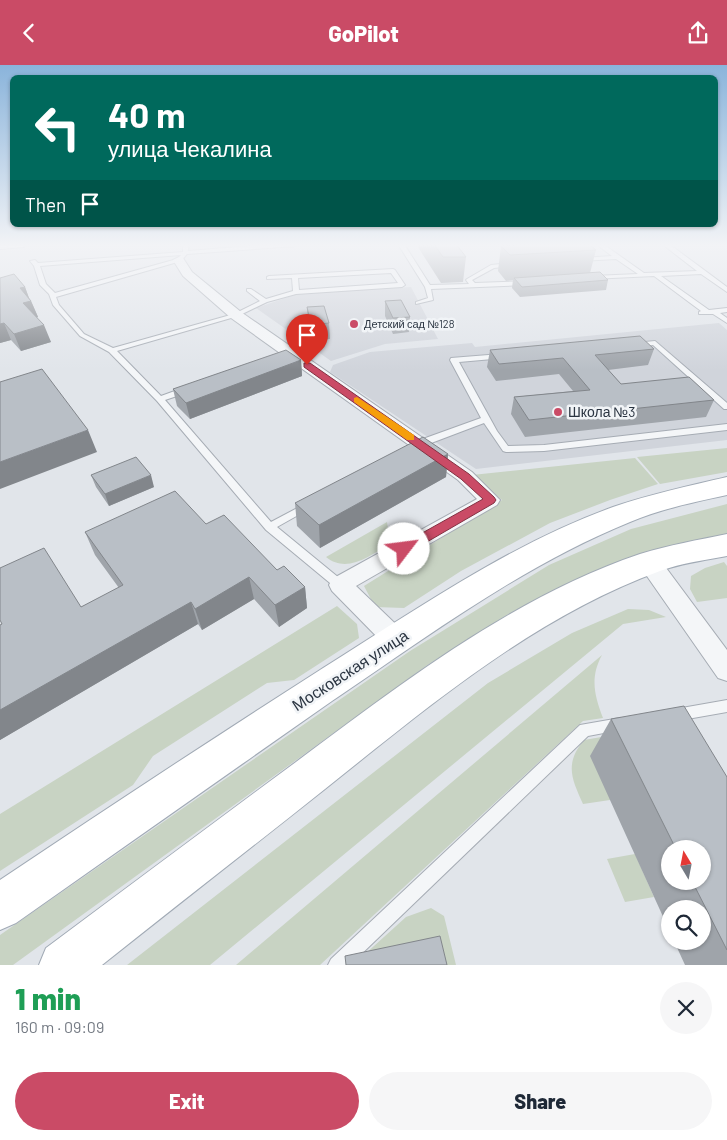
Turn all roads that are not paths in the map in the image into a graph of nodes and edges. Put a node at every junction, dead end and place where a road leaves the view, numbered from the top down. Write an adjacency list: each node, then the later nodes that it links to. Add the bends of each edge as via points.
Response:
1 (44, 286): 11 (lane)
2 (83, 286): 11 (lane)
3 (201, 286): 18 (street)
4 (295, 286): 10 (lane)
5 (387, 286): 10 (lane)
6 (450, 286): 8 (lane)
7 (671, 286): 16 (lane)
8 (428, 287): 13 (lane, via 431,299)
9 (249, 290): 12 (lane)
10 (296, 292): 12 (lane)
11 (53, 296): 21 (lane, via 56,305 82,335)
12 (265, 301): 18 (lane)
13 (418, 303)
14 (727, 310): 15 (lane)
15 (714, 311): 16 (lane); 19 (lane)
16 (706, 312): 17 (lane)
17 (698, 313)
18 (236, 315): 21 (lane); 28 (street, via 286,356)
19 (727, 321)
20 (627, 345): 25 (lane, via 655,343)
21 (112, 350): 24 (lane)
22 (512, 355): 26 (lane, via 454,360)
23 (197, 386): 24 (lane)
24 (160, 399): 32 (lane)
25 (727, 407)
26 (486, 419): 27 (lane, via 506,449 544,448); 28 (lane)
27 (727, 427)
28 (420, 444): 29 (lane); 35 (street, via 465,476 490,500)
29 (403, 453)
30 (727, 487): 36 (main road, Московская улица, via 658,502 571,536 525,560)
31 (312, 504): 32 (lane)
32 (270, 527): 35 (lane)
33 (727, 545): 34 (main road)
34 (650, 563): 37 (street); 42 (main road, via 595,586 540,615 452,669)
35 (340, 585): 36 (street)
36 (396, 640): 41 (main road, Московская улица)
37 (727, 670)
38 (727, 706): 39 (lane)
39 (662, 717)
40 (633, 722): 43 (lane, via 585,730)
41 (0, 907)
42 (63, 965)
43 (337, 965)

